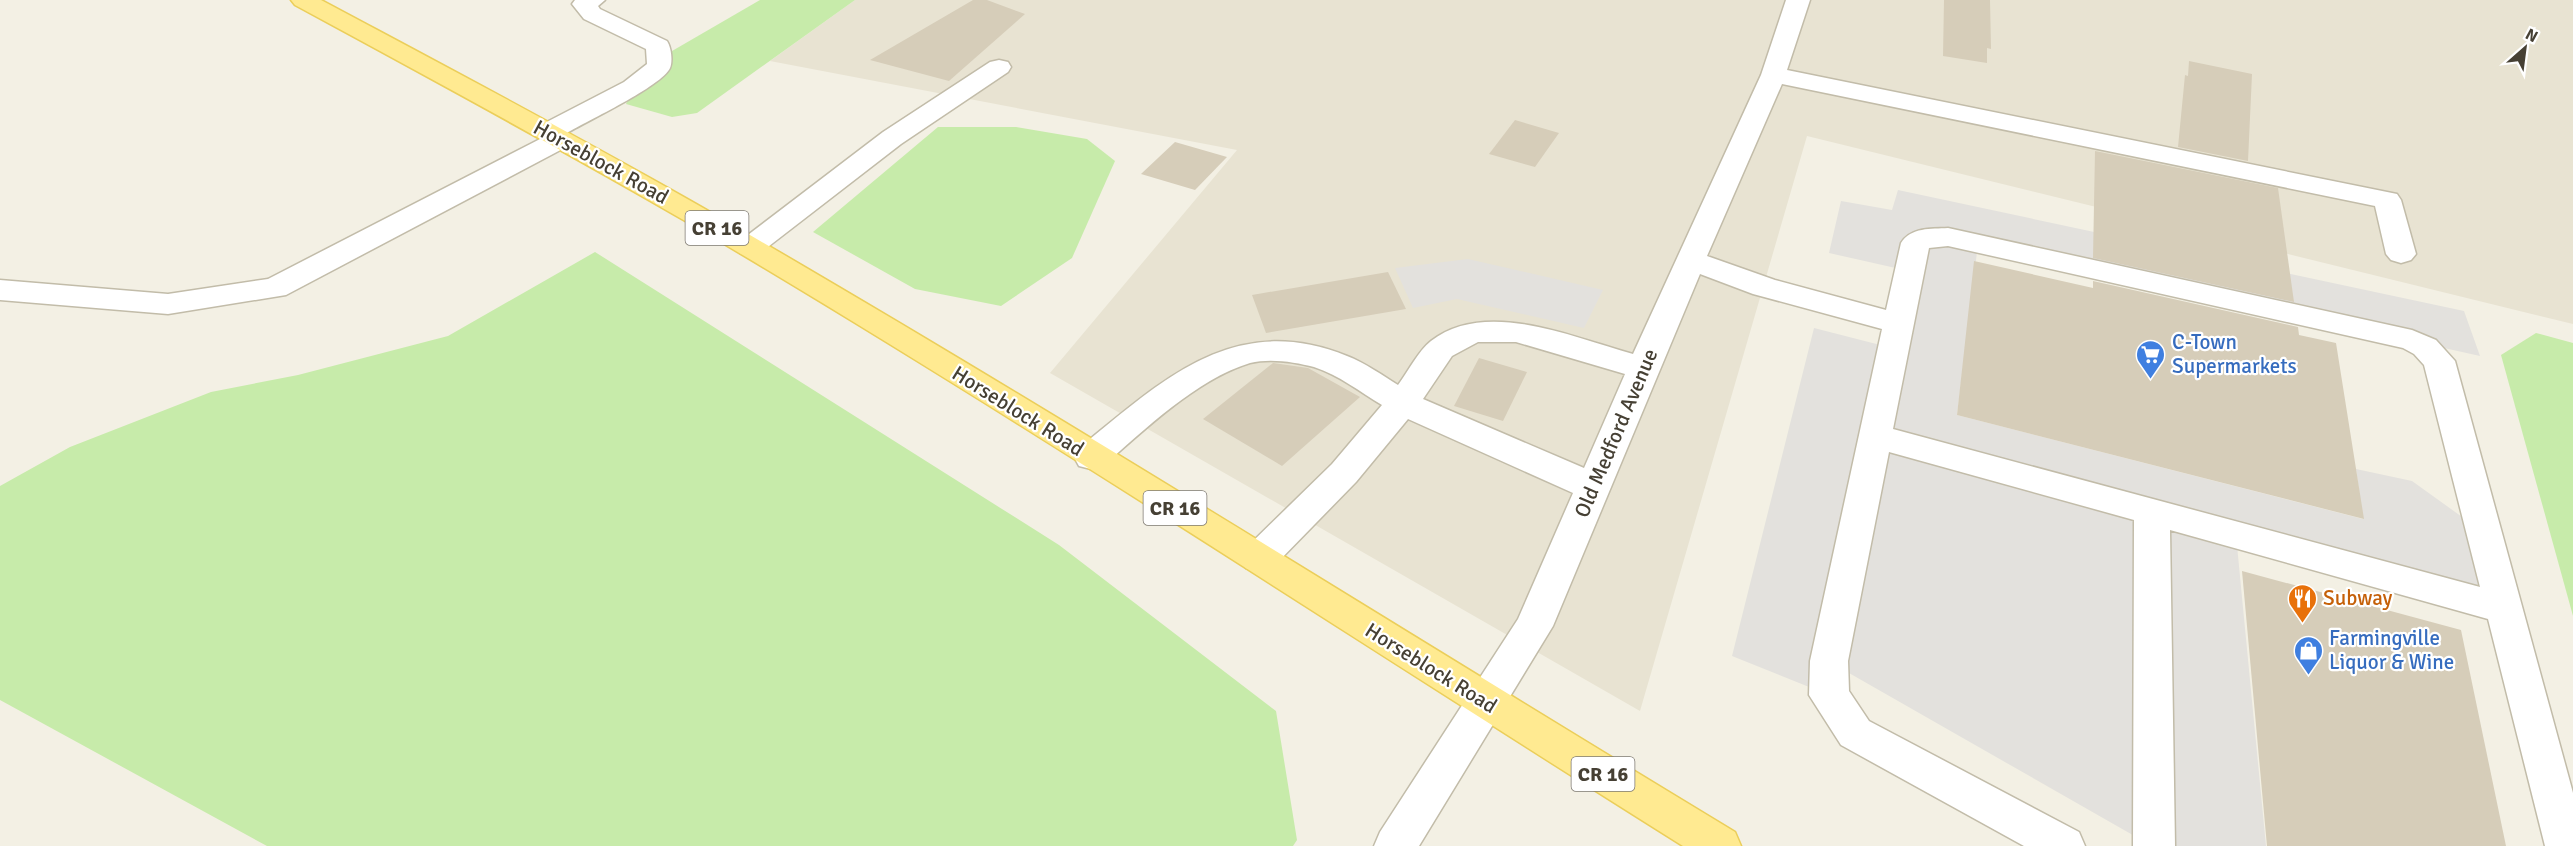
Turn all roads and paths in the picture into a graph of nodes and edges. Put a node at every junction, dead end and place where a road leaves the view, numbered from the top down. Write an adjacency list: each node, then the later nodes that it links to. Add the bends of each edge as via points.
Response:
1 (303, 0): 6 (main road, Horseblock Road / CR 16)
2 (593, 0): 6 (street, via 584,4 592,14 658,46 659,66 633,87)
3 (1797, 0): 5 (street, Old Medford Avenue)
4 (999, 67): 7 (street, via 892,138)
5 (1773, 75): 8 (street, via 2387,200); 9 (street, Old Medford Avenue)
6 (554, 136): 7 (main road, Horseblock Road / CR 16); 10 (street, via 275,288 168,304)
7 (750, 247): 15 (main road, Horseblock Road / CR 16)
8 (2401, 254)
9 (1691, 260): 11 (street, via 1764,287); 12 (street, Old Medford Avenue)
10 (0, 290)
11 (1897, 323): 14 (street); 19 (street, via 1915,243 1925,238 1948,237 2412,340 2439,362)
12 (1643, 368): 13 (street, via 1516,332 1472,332 1441,349); 16 (street, Old Medford Avenue)
13 (1403, 403): 15 (street, via 1328,361 1284,350 1244,354 1210,366); 16 (street); 18 (street, via 1344,473)
14 (1874, 436): 17 (street); 23 (street, via 1829,661 1829,695 1855,734)
15 (1091, 457): 18 (main road, Horseblock Road / CR 16)
16 (1593, 487): 20 (street, Old Medford Avenue, via 1534,626)
17 (2152, 512): 19 (street); 24 (street)
18 (1259, 558): 20 (main road, Horseblock Road / CR 16)
19 (2502, 608): 25 (street)
20 (1486, 703): 21 (street, Old Medford Avenue); 22 (main road, Horseblock Road / CR 16)
21 (1395, 846)
22 (1720, 846)
23 (2064, 846)
24 (2154, 846)
25 (2566, 846)

